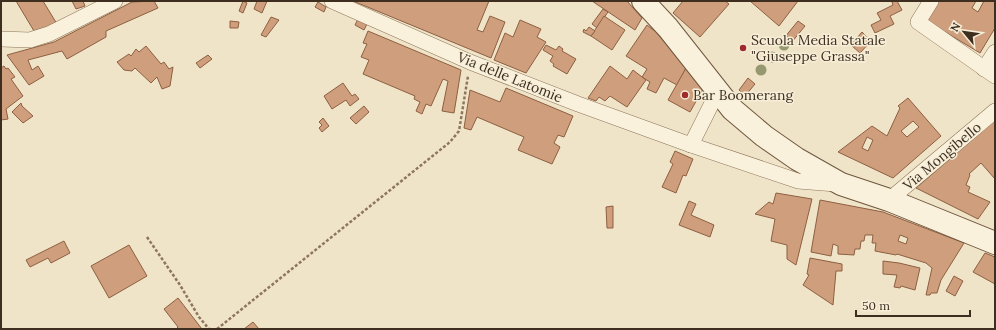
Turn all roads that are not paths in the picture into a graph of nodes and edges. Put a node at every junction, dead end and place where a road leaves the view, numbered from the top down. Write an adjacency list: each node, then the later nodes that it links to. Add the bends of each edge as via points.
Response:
1 (115, 1): 5 (street, via 49,34 30,40)
2 (332, 1): 10 (street, Via delle Latomie, via 470,62)
3 (643, 1): 8 (street)
4 (930, 1): 7 (street, via 918,22)
5 (2, 41)
6 (995, 52): 7 (street)
7 (990, 72)
8 (718, 91): 10 (street); 11 (street, via 732,109 764,136 797,159)
9 (995, 111): 12 (street, Via Mongibello)
10 (691, 145): 11 (street, Via delle Latomie, via 798,181)
11 (841, 184): 12 (street)
12 (889, 200): 13 (street)
13 (995, 243)

